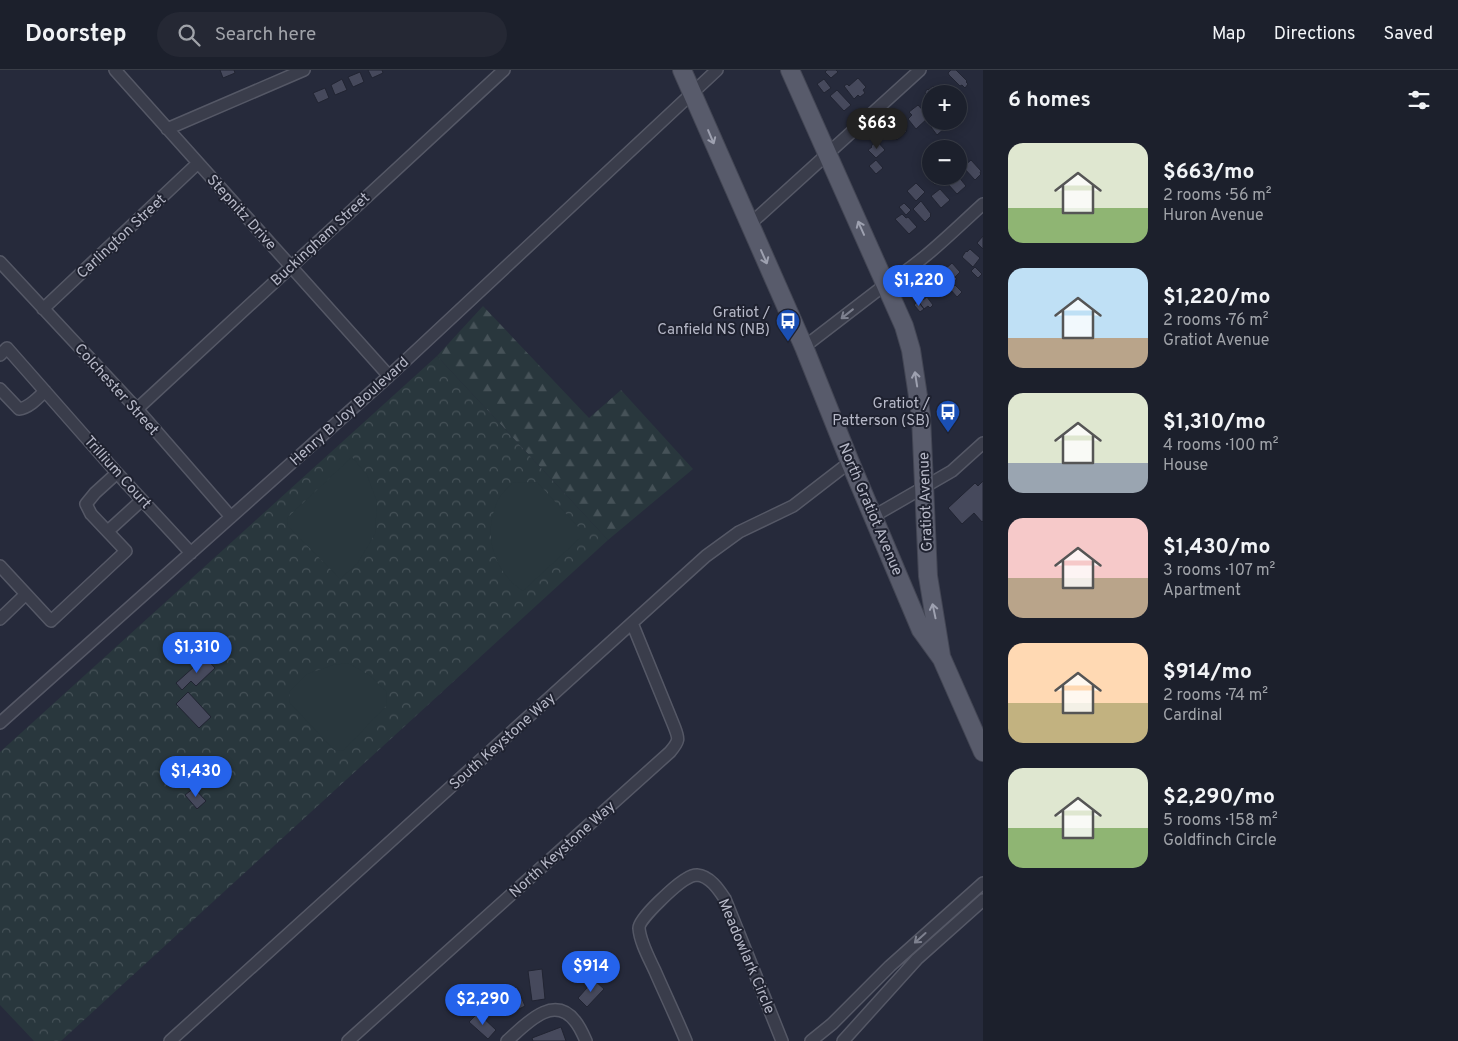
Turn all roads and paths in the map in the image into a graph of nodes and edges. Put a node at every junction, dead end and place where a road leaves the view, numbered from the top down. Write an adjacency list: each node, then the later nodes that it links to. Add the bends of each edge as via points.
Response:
1 (115, 70): 9 (street, Stepnitz Drive)
2 (304, 70): 9 (street)
3 (504, 70): 15 (street, Buckingham Street)
4 (682, 70): 8 (main road, North Gratiot Avenue)
5 (717, 70): 8 (street, Henry B Joy Boulevard)
6 (790, 70): 10 (main road, Gratiot Avenue)
7 (920, 70): 10 (street)
8 (692, 93): 13 (main road, North Gratiot Avenue, one-way to 13); 20 (street, Henry B Joy Boulevard)
9 (167, 129): 11 (street, Stepnitz Drive)
10 (828, 154): 13 (street); 16 (main road, Gratiot Avenue, one-way to 10)
11 (198, 163): 15 (street, Stepnitz Drive); 17 (street, Carlington Street)
12 (983, 204): 16 (street, via 929,252)
13 (749, 225): 18 (main road, North Gratiot Avenue, one-way to 18)
14 (0, 262): 17 (street, Colchester Street)
15 (290, 267): 20 (street, Stepnitz Drive); 23 (street, Buckingham Street)
16 (886, 284): 18 (street, one-way to 18); 27 (main road, Gratiot Avenue, one-way to 16, via 921,416 911,350)
17 (43, 309): 23 (street, Colchester Street)
18 (804, 347): 25 (main road, North Gratiot Avenue)
19 (0, 355): 22 (street, Trillium Court, via 7,348)
20 (389, 376): 30 (street, Henry B Joy Boulevard)
21 (0, 389): 22 (street, via 19,409 27,407)
22 (45, 391): 26 (street, Trillium Court)
23 (136, 409): 30 (street, Colchester Street)
24 (983, 443): 27 (street, via 952,471)
25 (850, 462): 29 (main road, North Gratiot Avenue); 36 (street, South Keystone Way, via 793,506 724,542)
26 (117, 473): 28 (street, Trillium Court); 31 (street, via 86,504)
27 (924, 488): 29 (street); 37 (main road, Gratiot Avenue, one-way to 27, via 928,576)
28 (142, 500): 31 (street); 32 (street, Trillium Court)
29 (874, 516): 37 (main road, North Gratiot Avenue, via 921,630)
30 (231, 517): 32 (street, Henry B Joy Boulevard)
31 (108, 531): 34 (street, via 126,551 51,621)
32 (191, 553): 38 (street, Henry B Joy Boulevard)
33 (0, 566): 34 (street)
34 (26, 594): 35 (street)
35 (0, 619)
36 (632, 622): 46 (street, South Keystone Way); 47 (street, North Keystone Way, via 674,726 677,744)
37 (942, 659): 39 (main road, North Gratiot Avenue)
38 (0, 723)
39 (983, 752)
40 (983, 883): 42 (street)
41 (983, 900): 43 (street)
42 (934, 926): 43 (street); 44 (street, one-way to 44)
43 (942, 936): 45 (street)
44 (866, 990): 45 (street); 52 (street)
45 (878, 1001): 53 (street)
46 (170, 1041)
47 (348, 1041)
48 (508, 1041): 49 (street, via 536,1016 559,1010 575,1021)
49 (586, 1041)
50 (686, 1041): 51 (street, Meadowlark Circle, via 639,929 642,919 650,911 686,878 697,875 707,878 725,899)
51 (782, 1041)
52 (811, 1041)
53 (843, 1041)

